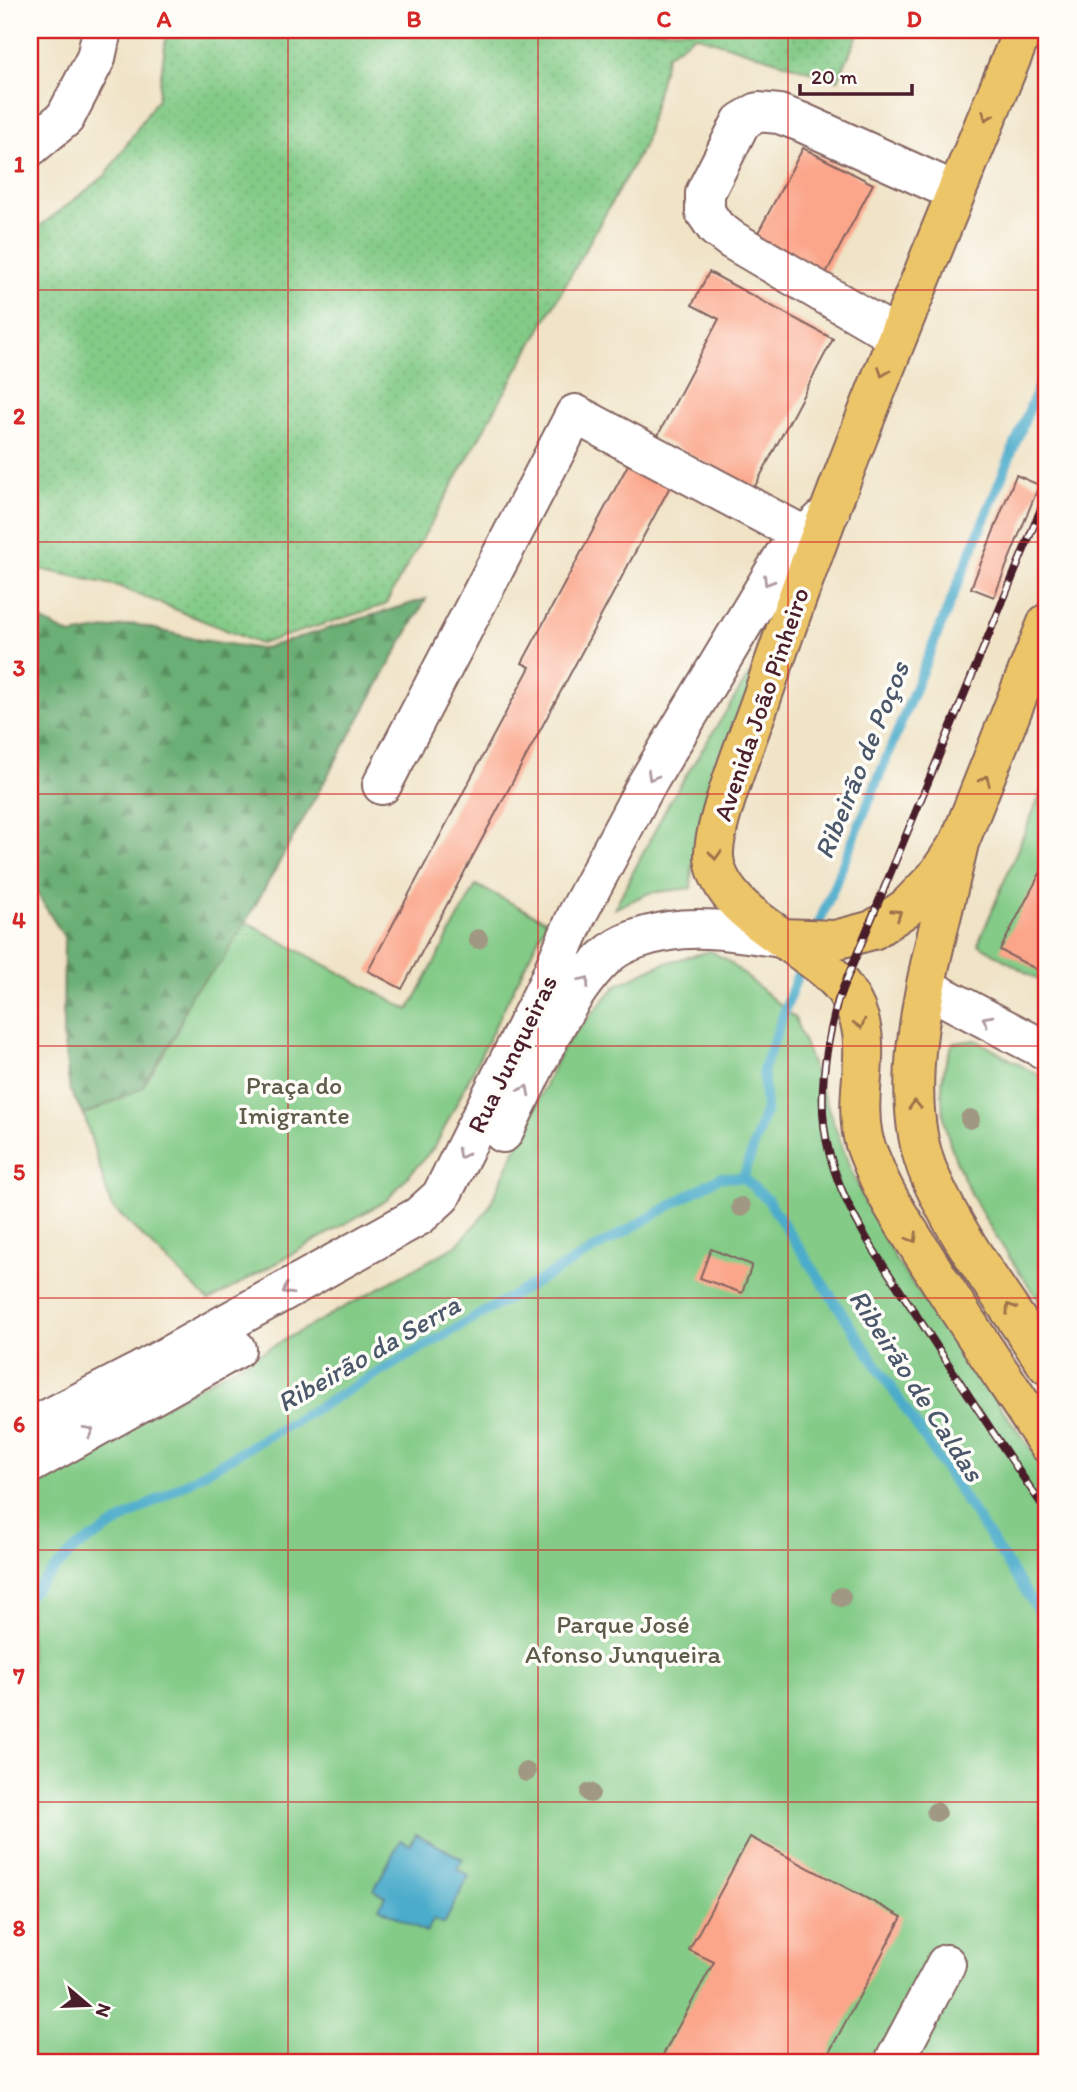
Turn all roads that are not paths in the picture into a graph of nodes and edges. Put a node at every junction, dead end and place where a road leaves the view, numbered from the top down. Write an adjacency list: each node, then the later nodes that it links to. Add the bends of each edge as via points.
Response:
1 (102, 30): 3 (street, via 96,58 65,118)
2 (1023, 30): 4 (main road, Avenida João Pinheiro, one-way to 4)
3 (30, 147)
4 (956, 192): 5 (main road, Avenida João Pinheiro); 5 (street, via 801,122 758,112 741,122 705,193 705,212 732,240)
5 (896, 336): 6 (main road, Avenida João Pinheiro, one-way to 6)
6 (817, 524): 8 (street, via 575,414); 10 (main road, Avenida João Pinheiro, one-way to 10, via 716,835 716,869); 15 (street, Rua Junqueiras, one-way to 15, via 783,557 645,787 577,915 441,1196 419,1216)
7 (1045, 637): 9 (main road, one-way to 7)
8 (382, 785)
9 (959, 843): 11 (main road, one-way to 9, via 906,908 936,877); 12 (main road)
10 (743, 922): 11 (main road, Avenida João Pinheiro); 17 (street, Rua Junqueiras, one-way to 10, via 433,1238 461,1214 575,994 611,952 642,937)
11 (829, 954): 16 (main road, one-way to 16, via 863,1030 863,1137 876,1172 936,1274)
12 (927, 988): 13 (street, one-way to 12); 14 (main road, one-way to 12, via 929,1174 914,1113 914,1058)
13 (1047, 1051)
14 (1047, 1365)
15 (30, 1428)
16 (1047, 1443)
17 (30, 1464)
18 (946, 1964): 19 (street)
19 (894, 2062)

